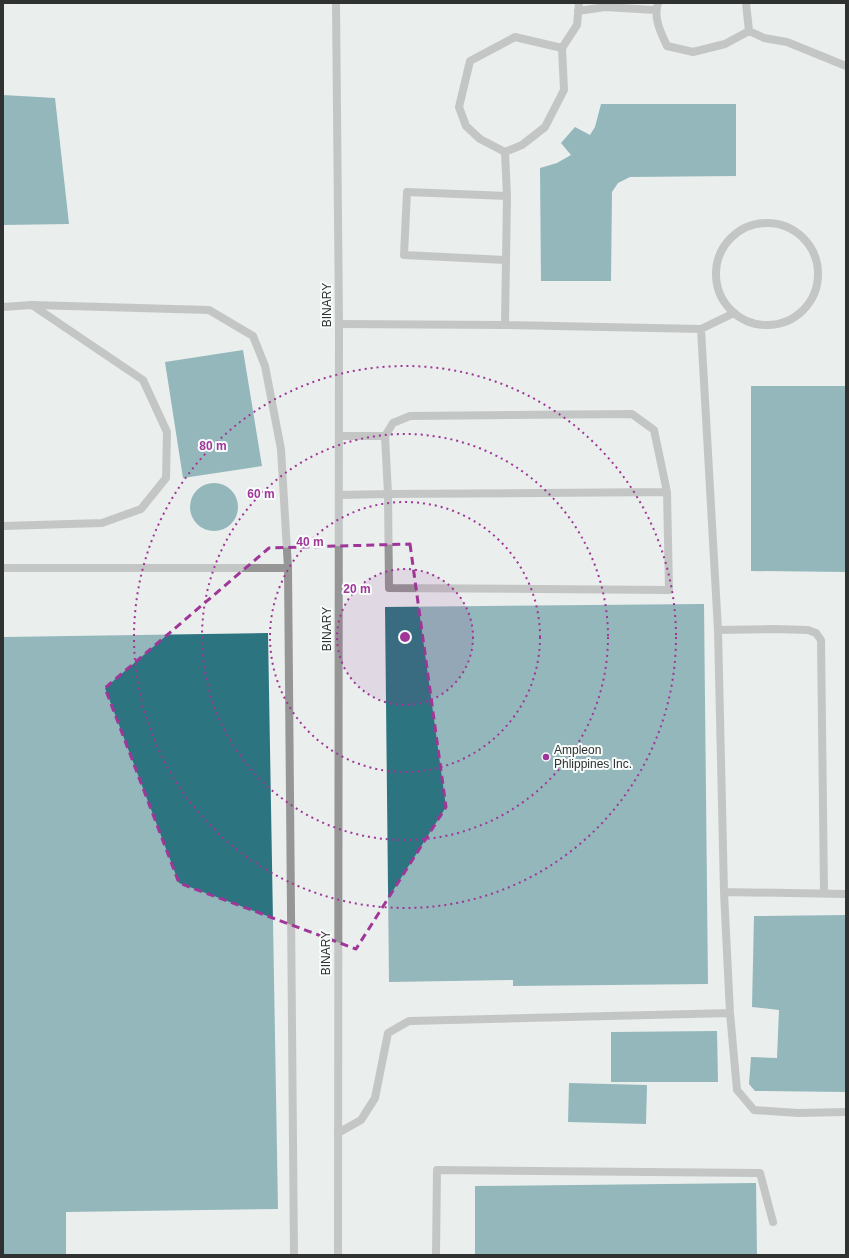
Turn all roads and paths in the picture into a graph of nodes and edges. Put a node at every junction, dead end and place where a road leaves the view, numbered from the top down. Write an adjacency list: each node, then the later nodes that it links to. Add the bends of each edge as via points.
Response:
1 (336, 3): 14 (street, BINARY)
2 (746, 3): 5 (street)
3 (656, 6): 4 (street); 5 (street, via 659,28 667,46 693,52 725,44)
4 (578, 7): 6 (street, via 577,25)
5 (749, 31): 7 (street, via 764,38 787,42)
6 (562, 48): 8 (street, via 564,90 545,127 522,145); 8 (street, via 515,37 470,61 459,107 466,126 480,139)
7 (846, 66)
8 (505, 152): 9 (street)
9 (507, 196): 10 (street); 10 (street, via 407,192 404,255)
10 (505, 260): 15 (street)
11 (32, 305): 12 (street); 22 (street, via 143,380 167,432 166,478 141,509 102,523); 24 (street, via 209,310 253,336 265,366 281,449)
12 (3, 307)
13 (734, 313): 13 (street, via 747,321 762,325 778,324 793,318 805,308 814,294 816,264 811,249 800,235 784,227 767,223 749,226 734,235 722,248 716,265 716,283 722,299); 16 (street)
14 (340, 324): 15 (street); 17 (street, BINARY)
15 (505, 325): 16 (street)
16 (701, 329): 25 (street)
17 (339, 436): 18 (street); 21 (street, BINARY)
18 (385, 436): 19 (street, via 393,423 410,416 632,414 654,430); 20 (street)
19 (667, 492): 20 (street); 20 (street, via 669,590 389,588)
20 (388, 494): 21 (street)
21 (339, 495): 31 (street, BINARY)
22 (3, 526)
23 (3, 568): 24 (street)
24 (288, 568): 33 (street)
25 (718, 630): 26 (street); 27 (street, via 808,630 816,633 821,640)
26 (724, 892): 27 (street); 29 (street)
27 (824, 893): 28 (street)
28 (846, 894)
29 (730, 1013): 30 (street, via 737,1090 754,1110 798,1114); 31 (street, via 409,1021 388,1033 375,1098 361,1120)
30 (846, 1112)
31 (338, 1133): 34 (street, BINARY)
32 (773, 1222): 35 (street, via 760,1173 437,1170)
33 (294, 1255)
34 (338, 1255)
35 (436, 1255)

